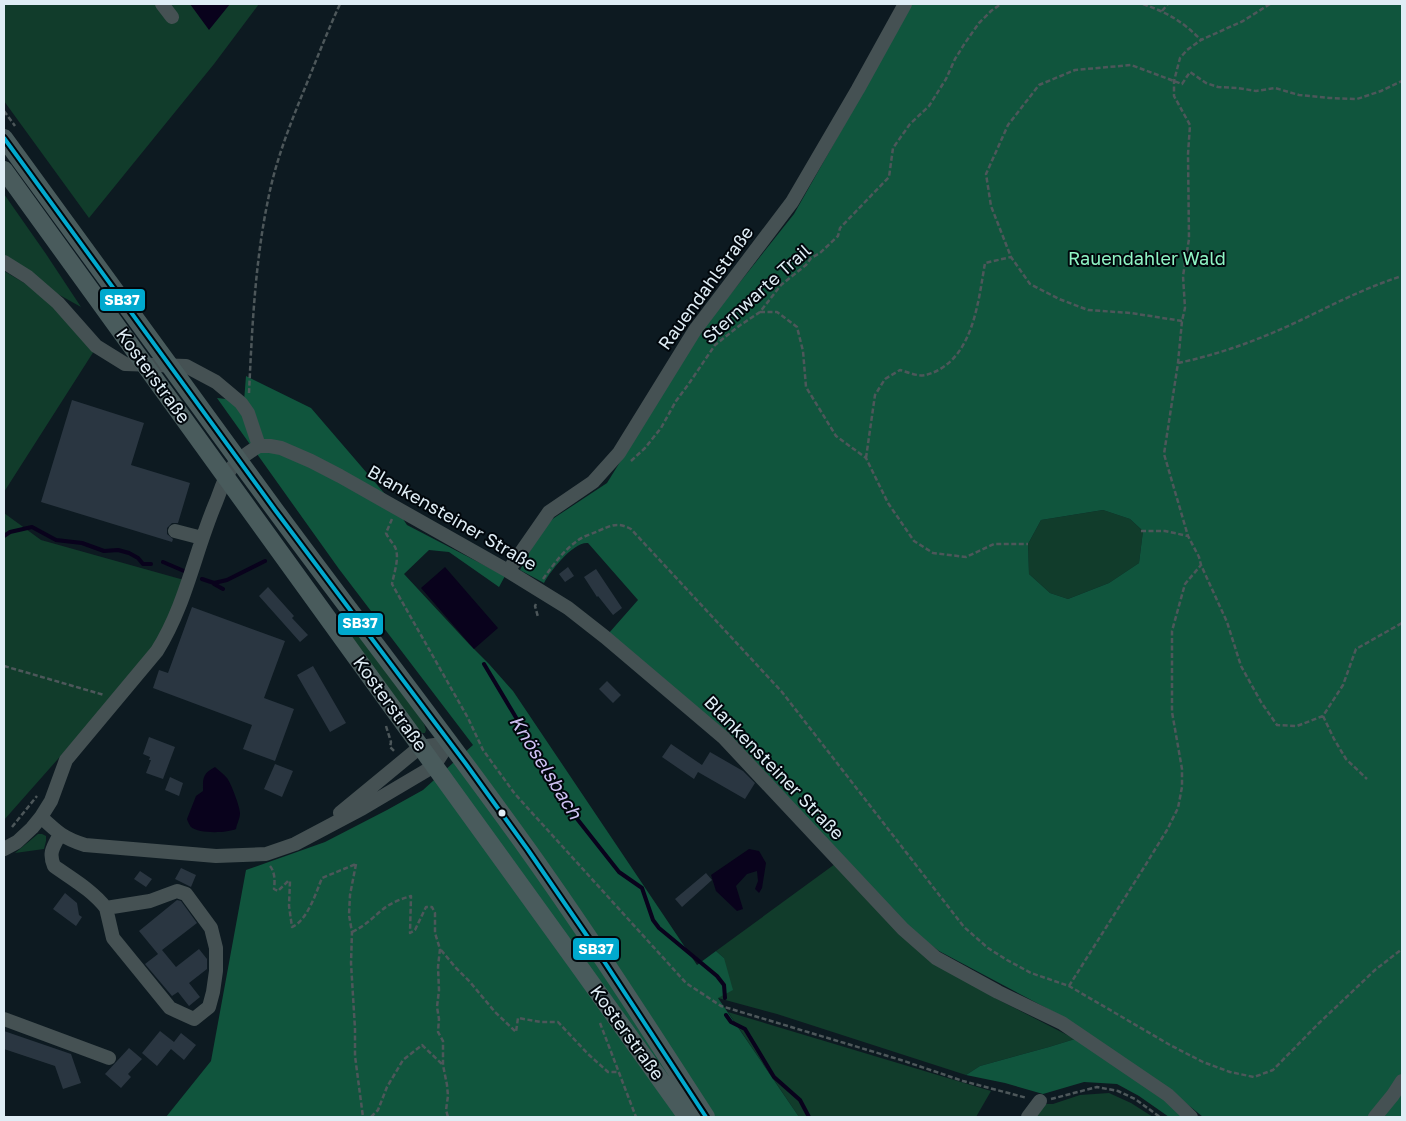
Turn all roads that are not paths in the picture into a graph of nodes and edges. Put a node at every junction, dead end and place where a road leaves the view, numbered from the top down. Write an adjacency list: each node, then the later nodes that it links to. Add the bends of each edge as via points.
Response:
1 (162, 4): 3 (street)
2 (906, 4): 10 (street, Rauendahlstraße, via 792,202 696,330 619,453 593,482 549,512)
3 (172, 17)
4 (4, 138): 11 (main road, Kosterstraße)
5 (4, 170): 12 (main road, Kosterstraße)
6 (4, 262): 7 (street, via 28,277 58,303 96,346 125,364 186,366 216,382 248,412)
7 (259, 446): 9 (street, via 242,456 228,473); 10 (street, Blankensteiner Straße, via 281,448 311,461)
8 (175, 531): 9 (street)
9 (202, 538): 14 (street, via 167,636 66,760 51,801)
10 (508, 571): 26 (street, Blankensteiner Straße, via 568,608 724,738 896,922 936,958 1062,1023 1168,1095)
11 (449, 743): 12 (street); 13 (street); 24 (main road, Kosterstraße, via 626,993)
12 (420, 747): 13 (main road, Kosterstraße); 16 (street)
13 (434, 766): 16 (street); 23 (main road, Kosterstraße)
14 (41, 817): 15 (street); 17 (street, via 17,842)
15 (60, 834): 16 (street, via 85,844 216,856 266,854); 18 (street, via 51,852 54,866 92,893)
16 (314, 834)
17 (4, 849)
18 (106, 908): 18 (street, via 150,901 177,891 186,894 212,928 216,971 209,1007 194,1019 170,1008 112,938)
19 (4, 1019): 20 (street)
20 (109, 1058)
21 (1402, 1081): 27 (street)
22 (1040, 1102): 25 (street)
23 (687, 1117)
24 (706, 1117)
25 (1028, 1117)
26 (1191, 1117)
27 (1375, 1117)

